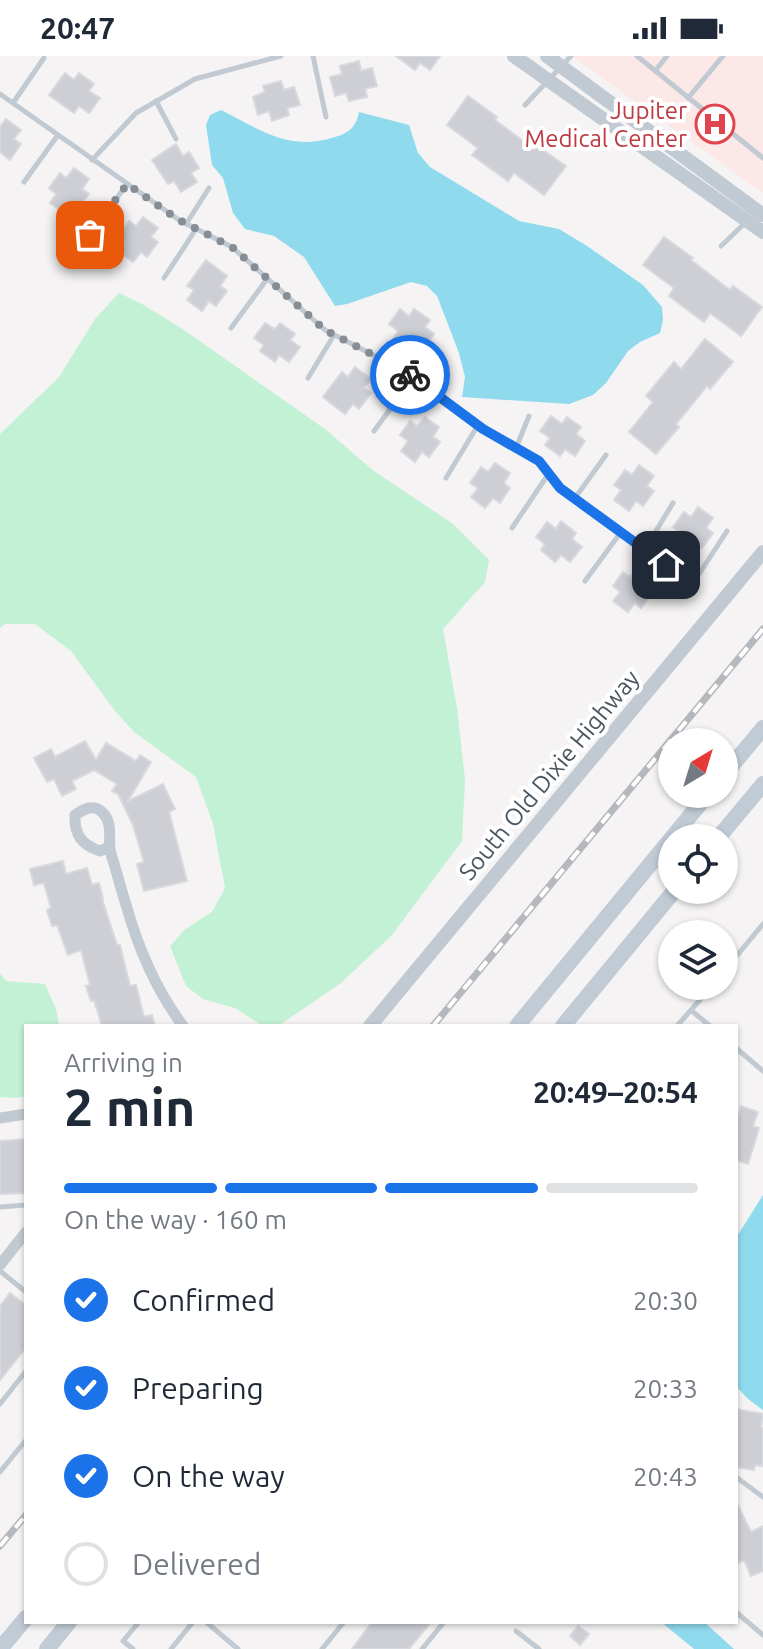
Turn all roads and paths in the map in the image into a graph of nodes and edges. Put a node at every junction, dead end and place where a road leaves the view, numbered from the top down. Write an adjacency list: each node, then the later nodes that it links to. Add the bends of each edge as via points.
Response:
1 (281, 56): 14 (lane, via 195,79)
2 (313, 56): 17 (lane)
3 (514, 56): 11 (street)
4 (547, 56): 9 (street)
5 (637, 56): 10 (lane)
6 (667, 56): 10 (lane)
7 (723, 56): 13 (lane)
8 (44, 58): 15 (lane)
9 (567, 61): 11 (lane); 25 (street)
10 (655, 71): 13 (lane)
11 (548, 81): 16 (lane); 25 (street)
12 (0, 94): 15 (lane)
13 (688, 98): 20 (lane)
14 (156, 101): 19 (lane); 21 (lane, via 136,113)
15 (13, 103): 18 (lane)
16 (525, 105)
17 (326, 117)
18 (58, 135): 21 (lane); 22 (lane)
19 (176, 139)
20 (763, 158)
21 (92, 160): 23 (lane)
22 (24, 182)
23 (127, 184): 26 (lane); 29 (lane)
24 (209, 188): 26 (lane)
25 (757, 213): 28 (street); 30 (lane)
26 (186, 224): 27 (lane)
27 (196, 229): 31 (lane); 32 (lane, via 232,247)
28 (763, 232)
29 (90, 235)
30 (721, 246)
31 (164, 278)
32 (267, 279): 33 (lane); 34 (lane)
33 (231, 328)
34 (334, 335): 35 (lane); 36 (lane)
35 (308, 378)
36 (413, 378): 38 (lane); 39 (lane)
37 (529, 416): 40 (lane)
38 (478, 425): 40 (lane); 43 (lane)
39 (374, 431)
40 (516, 448): 42 (lane)
41 (606, 455): 44 (lane)
42 (549, 473): 44 (lane); 46 (lane)
43 (446, 478)
44 (575, 498): 48 (lane)
45 (673, 503): 49 (lane)
46 (512, 528)
47 (727, 531): 49 (lane, via 699,574 688,580)
48 (621, 532): 49 (lane); 51 (lane)
49 (645, 549)
50 (763, 552): 64 (street, South Old Dixie Highway)
51 (585, 581)
52 (763, 728): 53 (main road)
53 (738, 758)
54 (763, 784): 56 (main road)
55 (696, 808): 65 (main road)
56 (730, 824)
57 (109, 847): 63 (street, via 146,962)
58 (663, 904): 66 (main road)
59 (763, 924): 60 (lane)
60 (738, 954)
61 (701, 1000): 62 (lane)
62 (692, 1011): 67 (lane); 68 (lane)
63 (182, 1024)
64 (372, 1024)
65 (519, 1024)
66 (565, 1024)
67 (679, 1024)
68 (708, 1024)
69 (738, 1050): 70 (lane)
70 (763, 1071)
71 (24, 1114): 72 (street)
72 (0, 1118)
73 (24, 1205): 74 (lane)
74 (0, 1207)
75 (24, 1235): 76 (street)
76 (0, 1265)
77 (0, 1271): 78 (lane)
78 (24, 1290)
79 (24, 1374): 80 (lane)
80 (0, 1404)
81 (24, 1442): 82 (lane)
82 (0, 1472)
83 (738, 1478): 84 (lane)
84 (763, 1497)
85 (738, 1614): 94 (lane)
86 (24, 1620): 96 (main road)
87 (68, 1624): 95 (main road)
88 (137, 1624): 97 (lane, via 123,1641)
89 (191, 1624): 98 (lane)
90 (208, 1624): 99 (lane)
91 (342, 1624): 100 (lane)
92 (442, 1624): 101 (lane)
93 (516, 1631): 102 (lane)
94 (763, 1635)
95 (55, 1646)
96 (0, 1649)
97 (133, 1649)
98 (171, 1649)
99 (238, 1649)
100 (322, 1649)
101 (422, 1649)
102 (539, 1649)

